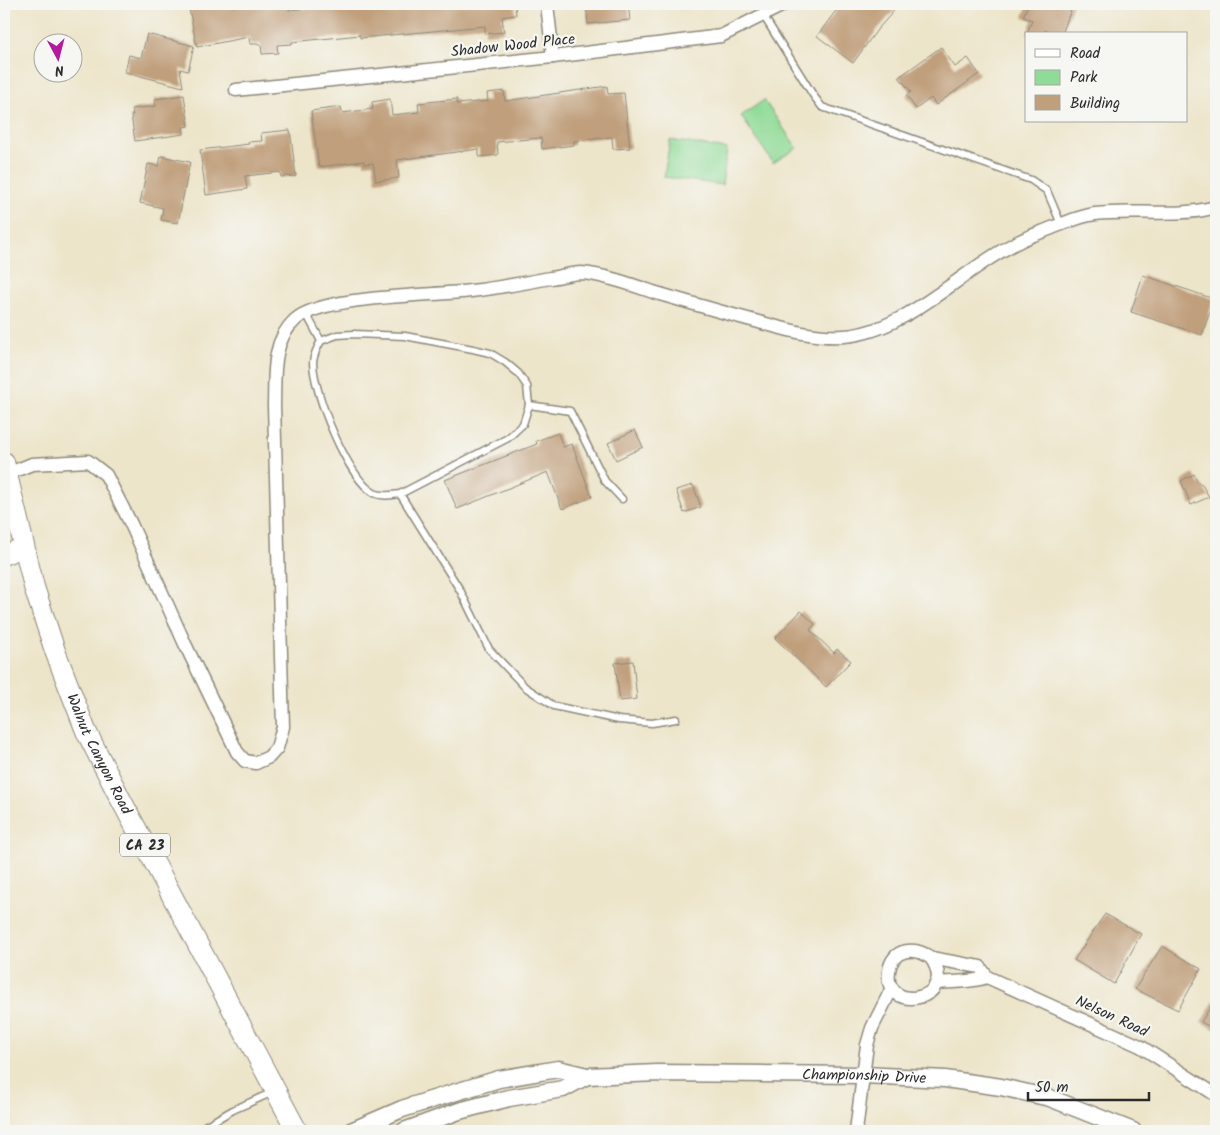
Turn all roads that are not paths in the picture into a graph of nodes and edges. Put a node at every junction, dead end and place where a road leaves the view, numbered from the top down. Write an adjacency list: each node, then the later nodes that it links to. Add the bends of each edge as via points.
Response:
1 (547, 4): 4 (street)
2 (785, 4): 3 (street, Shadow Wood Place)
3 (763, 15): 4 (street, Shadow Wood Place, via 721,36); 7 (lane, via 822,108 1031,180 1047,191)
4 (553, 57): 5 (street, Shadow Wood Place)
5 (236, 90)
6 (1216, 207): 7 (street, via 1189,213 1092,214)
7 (1062, 224): 8 (street, via 1021,240 986,259 894,322 845,336 821,336 779,328 621,281 581,273 471,291 334,304)
8 (306, 312): 9 (lane); 11 (street, via 294,320 283,335 276,362 274,405 283,727 277,748 269,757 256,763 246,761 237,752 106,475 88,461)
9 (321, 341): 10 (lane, via 337,335 405,336 490,353 518,373 527,386); 12 (lane, via 314,362 316,382 328,421 363,485 385,496)
10 (529, 405): 12 (lane, via 523,424 508,438); 13 (lane, via 570,411 605,480)
11 (5, 468): 15 (main road, Walnut Canyon Road / CA 23)
12 (400, 494): 17 (lane, via 460,590 489,649 525,687 554,706 610,718 652,723)
13 (622, 499)
14 (4, 541): 15 (main road)
15 (24, 547): 16 (main road); 24 (main road, Walnut Canyon Road / CA 23, via 55,651 86,731)
16 (4, 555)
17 (676, 718)
18 (931, 958): 19 (street, Nelson Road, via 980,967); 20 (street, via 937,970); 21 (street, Nelson Road, via 917,950 894,958 888,972)
19 (987, 976): 20 (street, via 977,981); 25 (street, Nelson Road, via 1140,1046)
20 (936, 983): 21 (street, via 926,995 912,999 904,998)
21 (892, 988): 22 (street, via 872,1028)
22 (863, 1075): 23 (street, Championship Drive, via 657,1073); 30 (street); 31 (street, Championship Drive, via 945,1079 1001,1087 1050,1098)
23 (587, 1076): 28 (street, Championship Drive, via 558,1069 499,1079 402,1109); 29 (street, Championship Drive, via 563,1088 467,1109)
24 (274, 1091): 26 (lane); 27 (main road, Walnut Canyon Road / CA 23)
25 (1216, 1095)
26 (196, 1131)
27 (296, 1131)
28 (351, 1131)
29 (404, 1131)
30 (856, 1131)
31 (1132, 1131)

